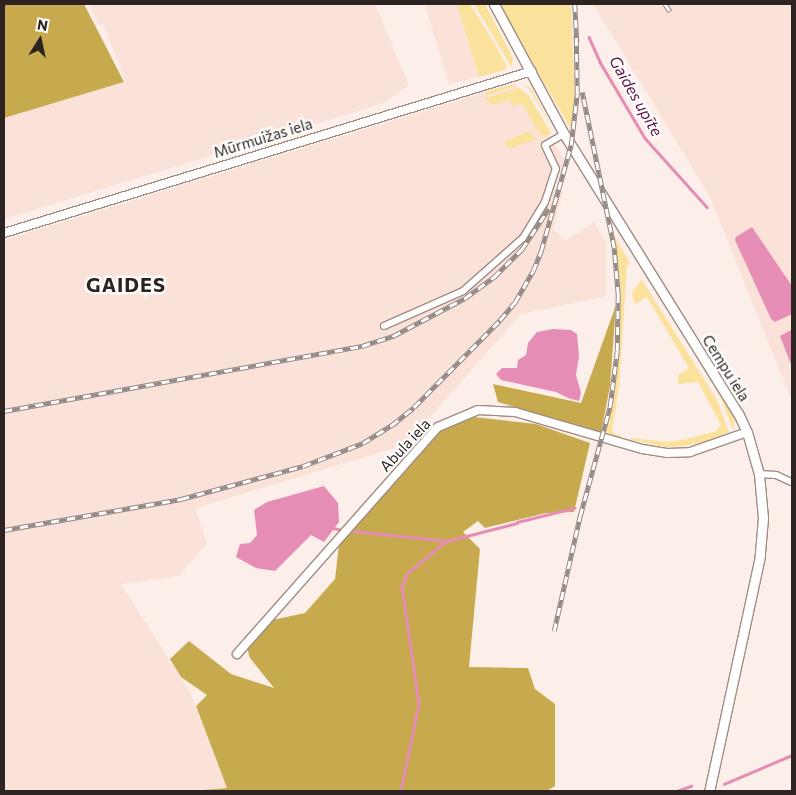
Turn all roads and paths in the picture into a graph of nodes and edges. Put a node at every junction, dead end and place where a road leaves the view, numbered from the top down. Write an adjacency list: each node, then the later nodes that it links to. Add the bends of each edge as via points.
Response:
1 (494, 4): 2 (main road, Cempu iela)
2 (532, 71): 3 (main road, Cempu iela); 4 (street, Mūrmuižas iela)
3 (564, 134): 5 (street, via 545,145 556,169 545,202 523,238 463,291); 6 (main road, Cempu iela, via 726,392)
4 (4, 233)
5 (384, 326)
6 (747, 432): 7 (main road, Cempu iela); 9 (street, Abula iela, via 690,452 666,452 642,449 515,412 478,410 438,427)
7 (759, 474): 8 (street, via 776,475); 10 (main road, Cempu iela, via 763,518 760,556)
8 (792, 482)
9 (237, 654)
10 (709, 791)

